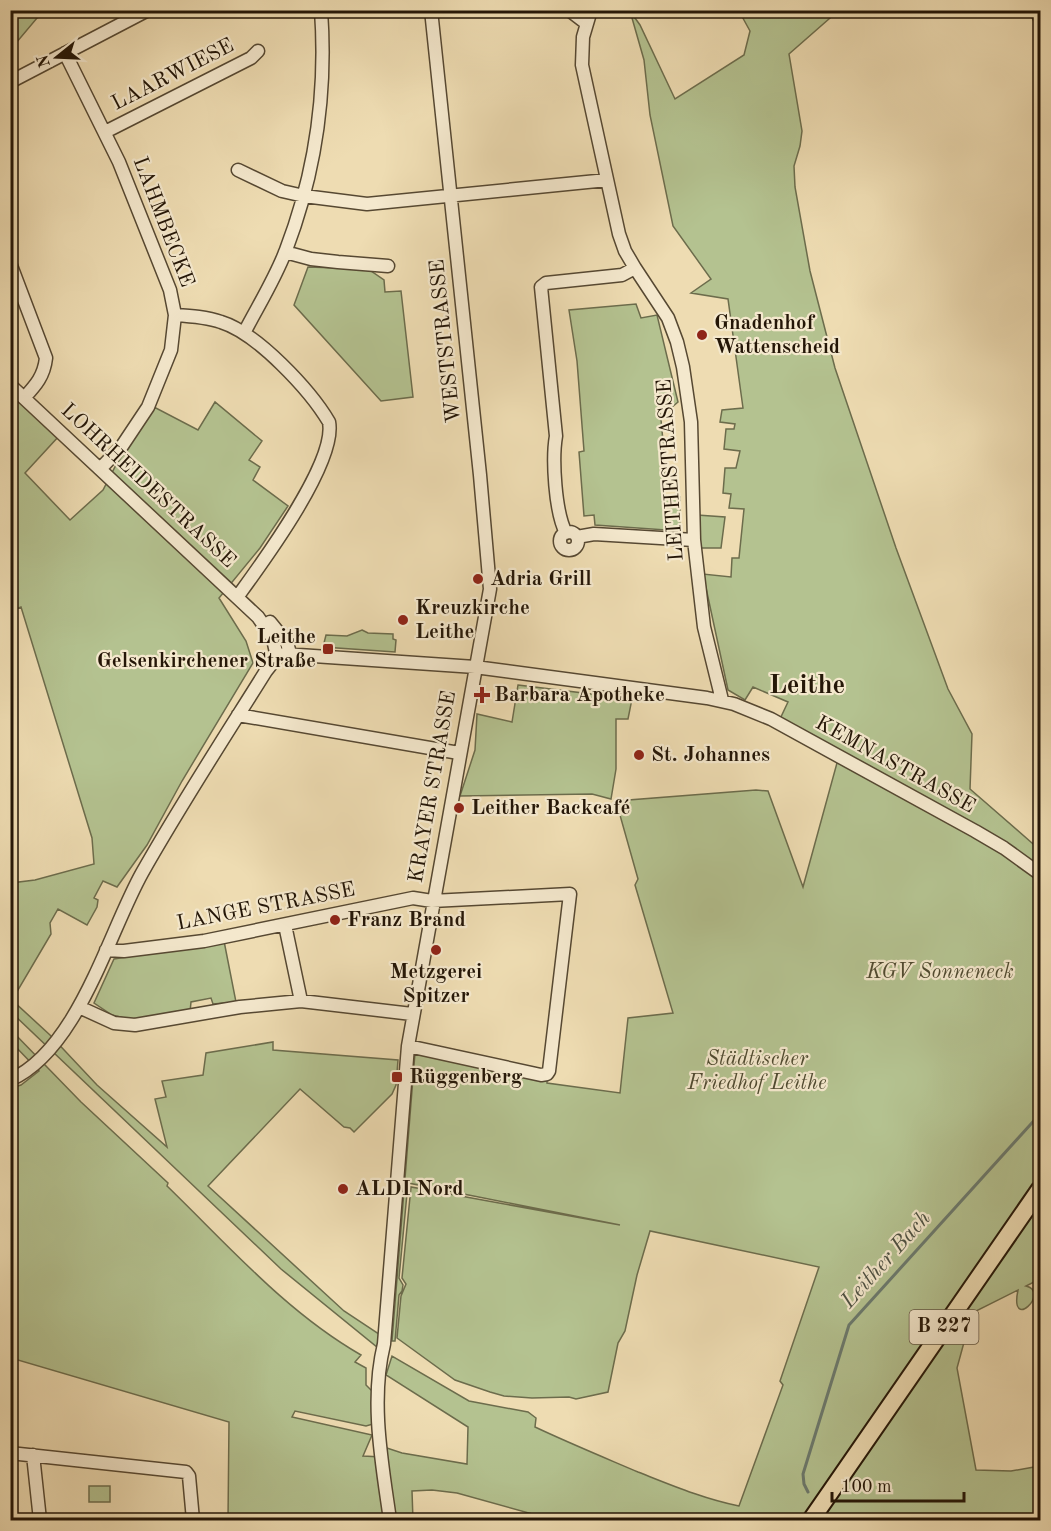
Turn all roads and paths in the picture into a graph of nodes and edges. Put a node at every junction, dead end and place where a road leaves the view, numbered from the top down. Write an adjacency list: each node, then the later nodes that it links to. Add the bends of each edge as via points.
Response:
1 (148, 10): 8 (street)
2 (321, 10): 13 (street, via 321,104)
3 (431, 10): 14 (street, WESTSTRASSE)
4 (569, 10): 6 (street)
5 (591, 10): 6 (street, LEITHESTRASSE)
6 (586, 23): 12 (street, LEITHESTRASSE, via 582,65)
7 (258, 51): 10 (street, LAARWIESE)
8 (65, 53): 9 (street); 10 (street, LAHMBECKE)
9 (10, 82)
10 (105, 132): 19 (street, LAHMBECKE, via 170,290)
11 (238, 170): 13 (street, via 272,187)
12 (607, 180): 14 (street); 18 (street, LEITHESTRASSE, via 621,242)
13 (304, 196): 14 (street, via 368,204); 15 (street)
14 (451, 197): 27 (street, WESTSTRASSE, via 490,589)
15 (285, 252): 17 (street, via 311,259); 20 (street)
16 (10, 263): 22 (street, via 46,358 39,381)
17 (388, 266)
18 (635, 268): 24 (street, LEITHESTRASSE, via 668,318 683,368 691,422); 24 (street, via 622,275 546,283 541,287 561,522 571,535)
19 (175, 315): 20 (street, via 209,318); 23 (street, LAHMBECKE, via 171,350 148,407 122,446)
20 (244, 333): 25 (street, via 295,378 325,416 330,429 329,443 310,484 276,543)
21 (10, 385): 22 (street, LOHRHEIDESTRASSE)
22 (24, 398): 23 (street, LOHRHEIDESTRASSE)
23 (101, 468): 25 (street, LOHRHEIDESTRASSE)
24 (694, 540): 28 (street, LEITHESTRASSE, via 704,627)
25 (238, 597): 26 (street, LOHRHEIDESTRASSE, via 258,616)
26 (284, 656): 27 (street, KEMNASTRASSE); 29 (street)
27 (475, 668): 28 (street, KEMNASTRASSE); 30 (street, KRAYER STRASSE)
28 (722, 700): 31 (street, KEMNASTRASSE, via 781,724 975,831)
29 (238, 715): 30 (street); 34 (street, via 142,874)
30 (459, 753): 32 (street, KRAYER STRASSE)
31 (1041, 874)
32 (432, 901): 33 (street, LANGE STRASSE, via 413,898); 37 (street, KRAYER STRASSE); 38 (street, LANGE STRASSE, via 570,894 547,1074)
33 (285, 924): 34 (street, LANGE STRASSE, via 180,944); 35 (street)
34 (106, 950): 36 (street)
35 (301, 1001): 36 (street, via 135,1025 114,1023); 37 (street)
36 (79, 1007): 39 (street, via 35,1065)
37 (412, 1014): 38 (street, KRAYER STRASSE)
38 (408, 1046): 46 (street, KRAYER STRASSE, via 384,1344 377,1380)
39 (10, 1080)
40 (1041, 1189): 43 (main road, B 227)
41 (10, 1453): 42 (street)
42 (33, 1455): 44 (street); 45 (street, via 186,1472)
43 (812, 1520)
44 (40, 1521)
45 (193, 1521)
46 (390, 1521)

